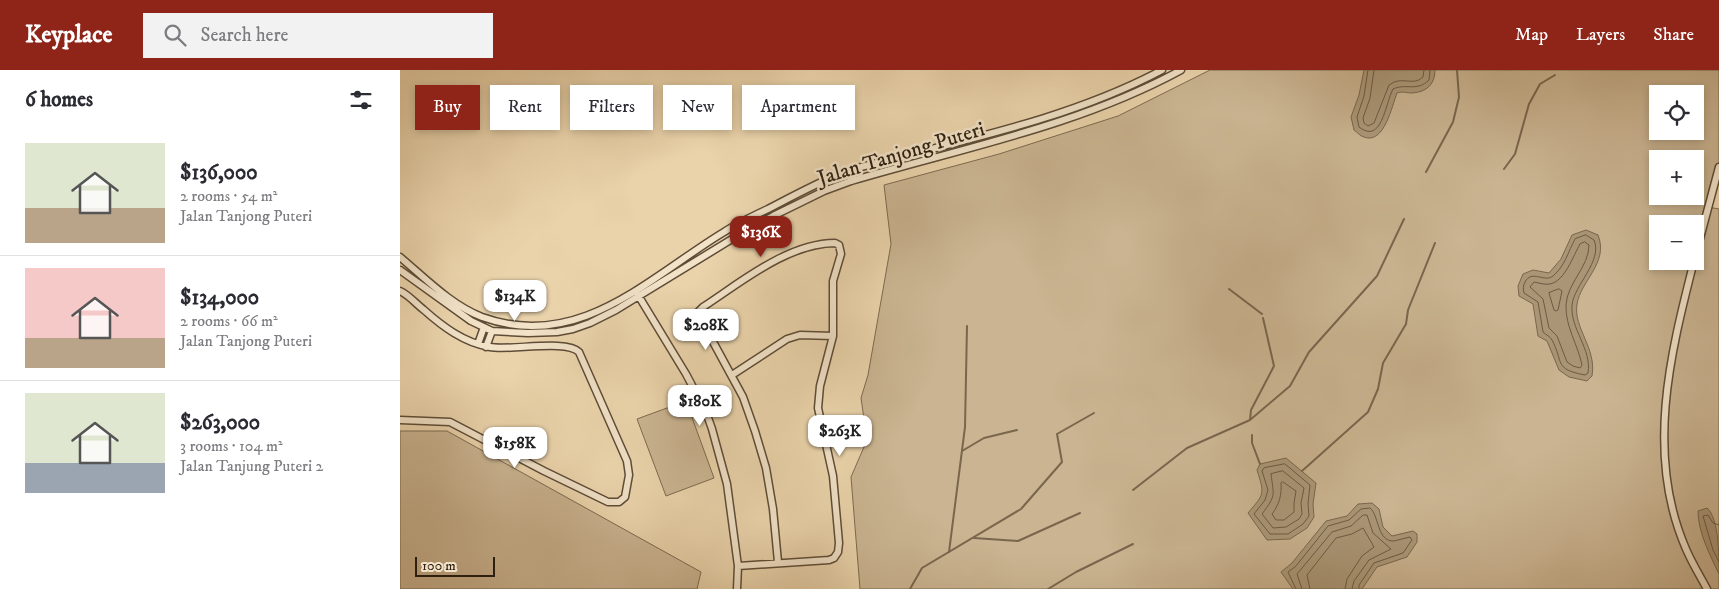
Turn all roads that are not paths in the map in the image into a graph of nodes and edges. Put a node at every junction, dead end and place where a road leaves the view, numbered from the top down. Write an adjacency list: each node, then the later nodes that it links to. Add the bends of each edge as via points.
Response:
1 (1162, 70): 11 (street, Jalan Tanjong Puteri, via 1122,89 1026,124 846,171 820,182 726,230 691,252)
2 (1181, 70): 11 (street, Jalan Tanjong Puteri, via 1124,99 1036,130 920,160 824,191 732,239)
3 (1719, 167): 4 (street)
4 (1704, 223)
5 (400, 257): 8 (street, Jalan Tanjong Puteri)
6 (400, 270): 9 (street, Jalan Tanjong Puteri)
7 (1692, 270): 24 (street, via 1671,359 1663,436 1666,478 1675,515 1685,548)
8 (418, 272): 9 (street, via 415,277); 12 (street, Jalan Tanjong Puteri, via 452,299 481,316 497,321)
9 (418, 284): 13 (street, Jalan Tanjong Puteri)
10 (400, 291): 17 (street, via 442,326)
11 (638, 294): 12 (street, Jalan Tanjong Puteri, via 584,318); 15 (street, Jalan Tanjong Puteri, via 590,323); 22 (street, via 706,412 727,484)
12 (547, 326): 15 (street, via 555,327)
13 (484, 328): 14 (street, Jalan Tanjong Puteri); 17 (street)
14 (492, 331): 15 (street, Jalan Tanjong Puteri); 18 (street)
15 (557, 332)
16 (833, 336): 19 (street, via 800,335 787,339); 19 (street, via 833,281 841,254 839,245 829,243 787,255 700,309 699,316); 21 (street, via 820,386 818,408 833,476 838,552 829,560)
17 (478, 344): 18 (street)
18 (486, 347): 20 (street, via 576,348 627,461 629,475 623,499 608,502 450,422)
19 (732, 375): 21 (street, via 743,397 766,468)
20 (400, 420)
21 (778, 562): 22 (street)
22 (738, 566): 23 (street)
23 (737, 589)
24 (1707, 589)

